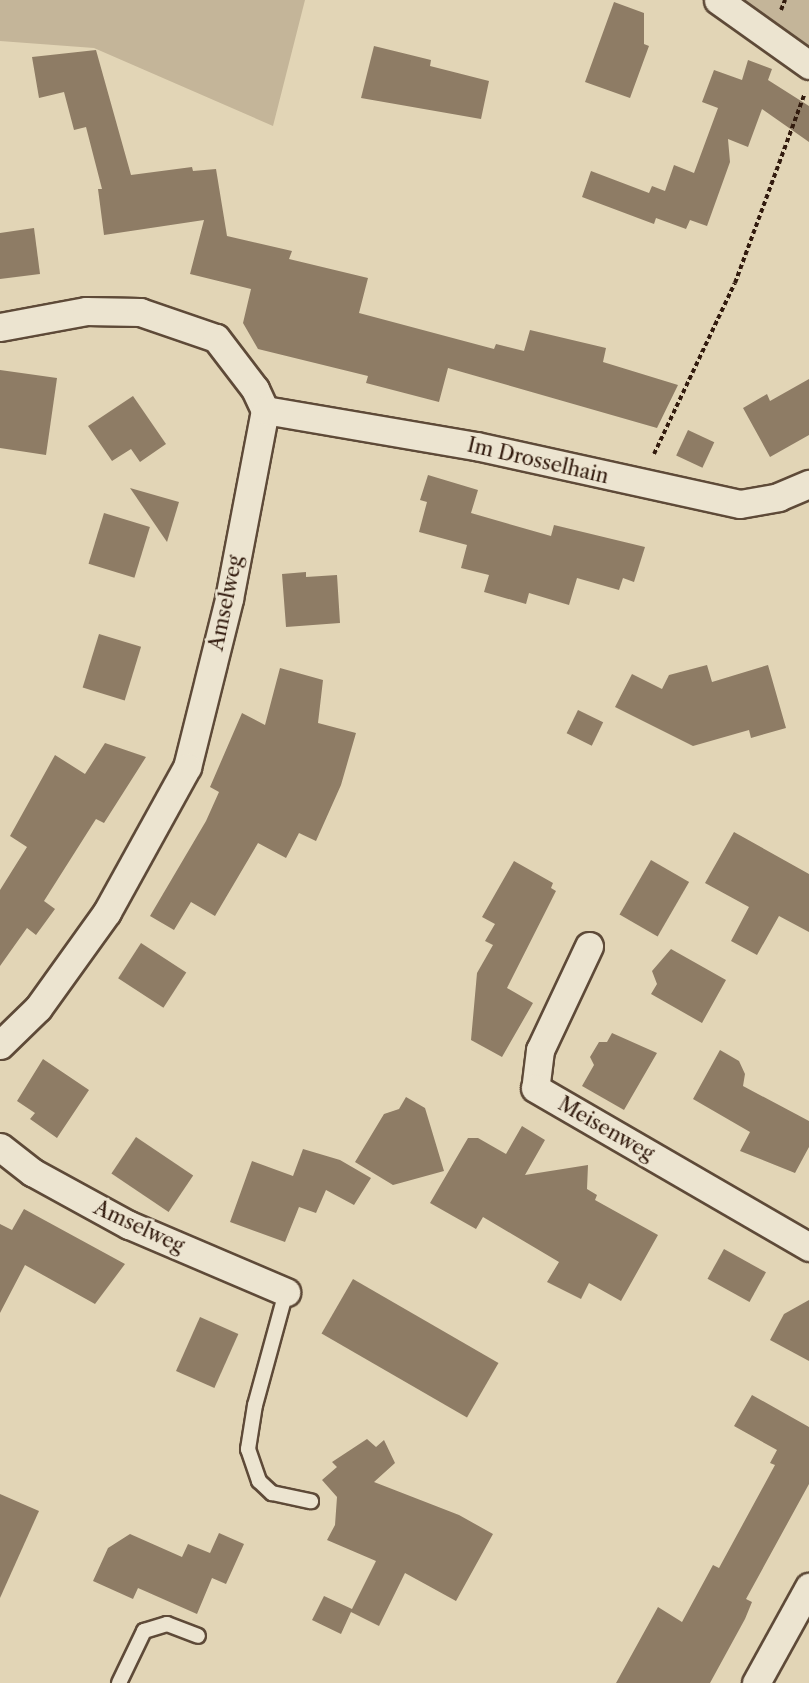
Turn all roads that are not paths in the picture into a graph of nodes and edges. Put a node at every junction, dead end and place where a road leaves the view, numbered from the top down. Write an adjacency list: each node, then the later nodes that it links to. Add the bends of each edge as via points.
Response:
1 (718, 0): 2 (street)
2 (809, 65)
3 (0, 327): 4 (street, via 86,311 140,312 216,338 255,389)
4 (265, 410): 5 (street, Im Drosselhain, via 476,446 740,504 778,497); 7 (street, Amselweg, via 229,598 187,767 107,912 38,1008)
5 (809, 484)
6 (589, 946): 9 (street, Meisenweg, via 540,1050 535,1088)
7 (0, 1045)
8 (0, 1147): 10 (street, Amselweg, via 32,1172 129,1225)
9 (809, 1247)
10 (286, 1292): 11 (lane, via 255,1405 248,1449 259,1481 272,1493)
11 (311, 1501)
12 (809, 1587): 15 (street)
13 (198, 1636): 14 (lane, via 167,1624 144,1632)
14 (119, 1683)
15 (756, 1683)

